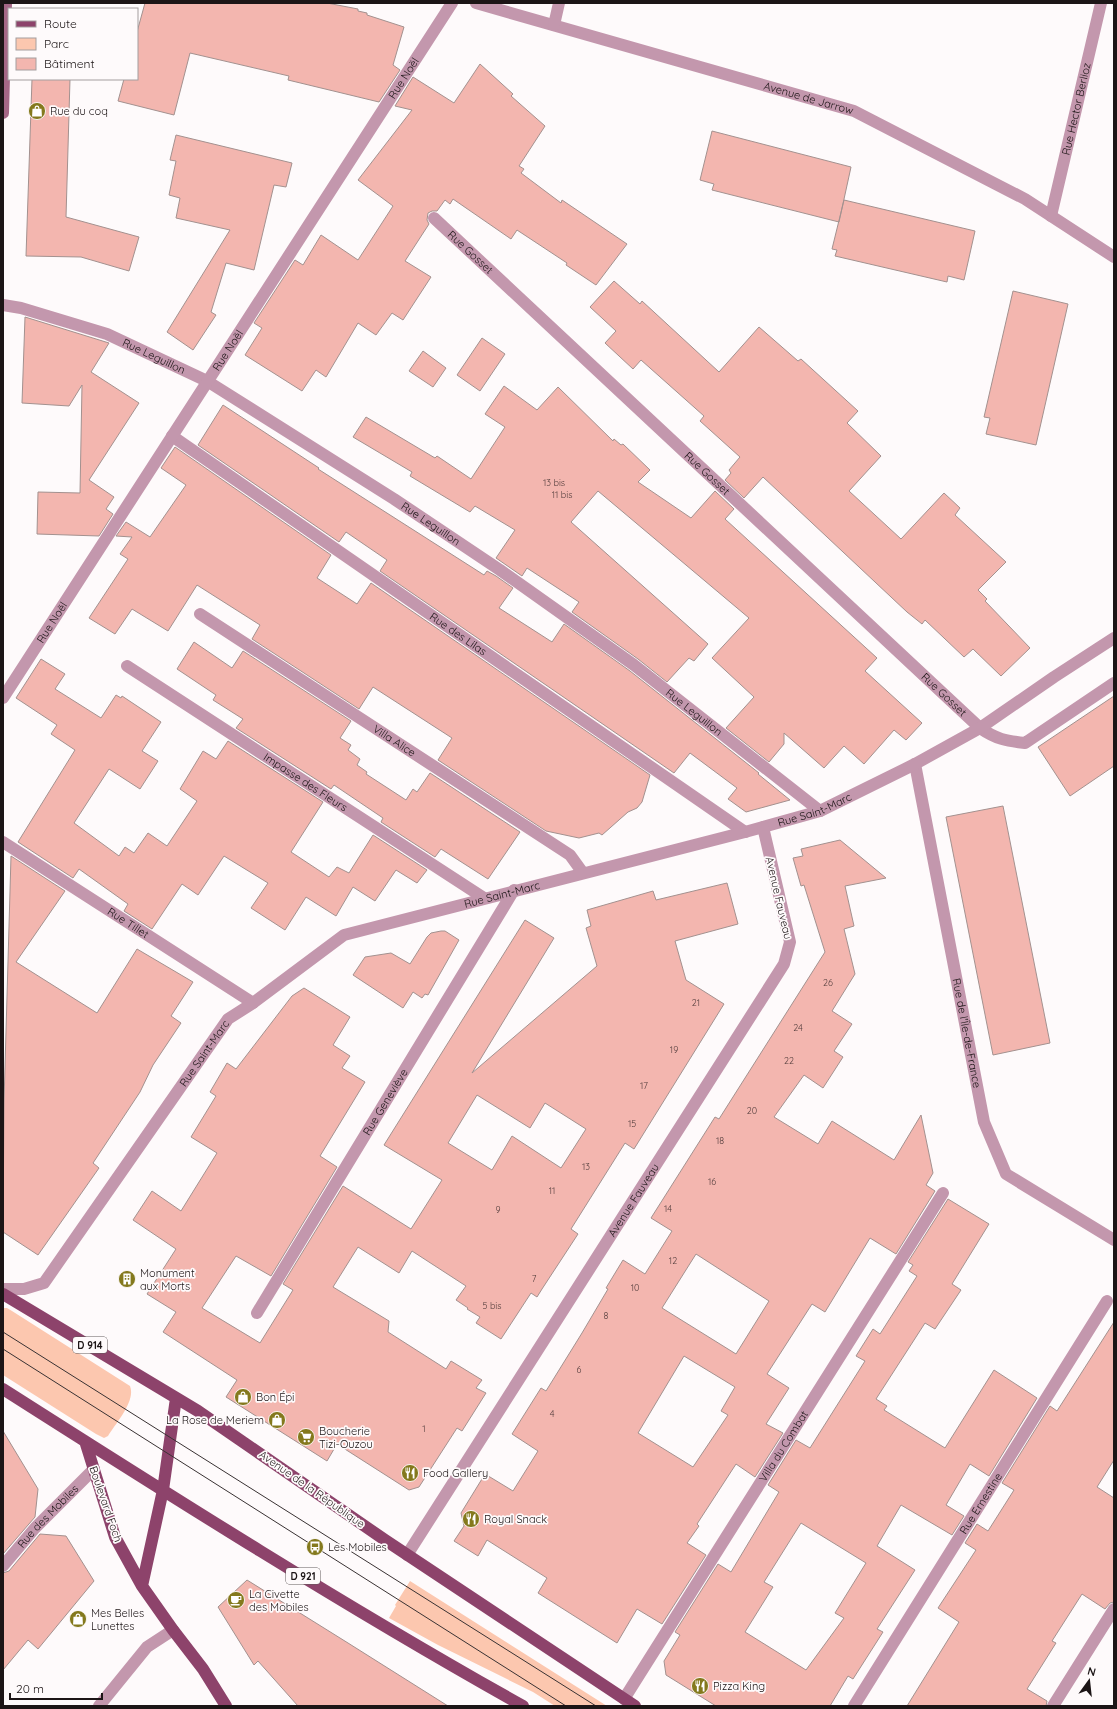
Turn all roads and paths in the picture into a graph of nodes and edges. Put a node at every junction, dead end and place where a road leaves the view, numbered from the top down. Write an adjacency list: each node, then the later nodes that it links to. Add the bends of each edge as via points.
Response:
1 (6, 3): 7 (street)
2 (452, 3): 12 (street, Rue Noël)
3 (476, 3): 6 (street, Avenue de Jarrow)
4 (559, 3): 6 (street)
5 (1101, 3): 8 (street, Rue Hector Berlioz)
6 (554, 26): 8 (street, Avenue de Jarrow, via 854,111 1025,199)
7 (3, 113)
8 (1050, 216): 10 (street, Avenue de Jarrow)
9 (434, 218): 19 (street, Rue Gosset)
10 (1114, 257)
11 (3, 305): 12 (street, Rue Leguillon, via 107,334)
12 (207, 382): 13 (street, Rue Noël); 21 (street, Rue Leguillon, via 394,499 500,570 634,664)
13 (172, 436): 18 (street, Rue Noël); 23 (street, Rue des Lilas)
14 (200, 614): 25 (street, Villa Alice, via 570,855)
15 (1114, 638): 19 (street, Rue Saint-Marc)
16 (127, 666): 27 (street, Impasse des Fleurs)
17 (1114, 683): 19 (street, Rue Gosset, via 1025,743 995,738)
18 (3, 698)
19 (980, 728): 20 (street, Rue Saint-Marc)
20 (915, 764): 21 (street, Rue Saint-Marc); 30 (street, Rue de l'Île-de-France, via 984,1122 1006,1174)
21 (820, 811): 22 (street, Rue Saint-Marc)
22 (763, 827): 23 (street, Rue Saint-Marc); 40 (street, Avenue Fauveau, via 790,942 784,964)
23 (746, 832): 25 (street, Rue Saint-Marc)
24 (3, 842): 28 (street, Rue Tillet)
25 (583, 873): 26 (street, Rue Saint-Marc)
26 (514, 890): 27 (street, Rue Saint-Marc); 34 (street, Rue Geneviève)
27 (484, 898): 28 (street, Rue Saint-Marc, via 344,935)
28 (252, 1003): 31 (street, Rue Saint-Marc, via 228,1019 44,1283 24,1289)
29 (943, 1193): 45 (street, Villa du Combat)
30 (1114, 1240)
31 (3, 1289)
32 (3, 1294): 36 (main road, Avenue de la République / D 914)
33 (1107, 1301): 50 (street, Rue Ernestine)
34 (257, 1313)
35 (3, 1389): 37 (main road)
36 (176, 1398): 39 (main road); 40 (main road, Avenue de la République, via 257,1450)
37 (85, 1441): 38 (main road, Boulevard Foch); 39 (main road, D 921)
38 (94, 1469): 41 (street, Rue des Mobiles, via 35,1528); 42 (main road, Boulevard Foch, via 115,1537)
39 (162, 1490): 42 (main road); 48 (main road, D 921, via 421,1648)
40 (407, 1555): 45 (main road, Avenue de la République)
41 (3, 1566)
42 (142, 1586): 44 (main road, Boulevard Foch)
43 (1114, 1609): 51 (street)
44 (173, 1630): 46 (street, via 147,1647); 47 (main road, Boulevard Foch, via 203,1668)
45 (624, 1699): 49 (main road, Avenue de la République)
46 (99, 1706)
47 (226, 1706)
48 (523, 1706)
49 (635, 1706)
50 (854, 1706)
51 (1053, 1706)

